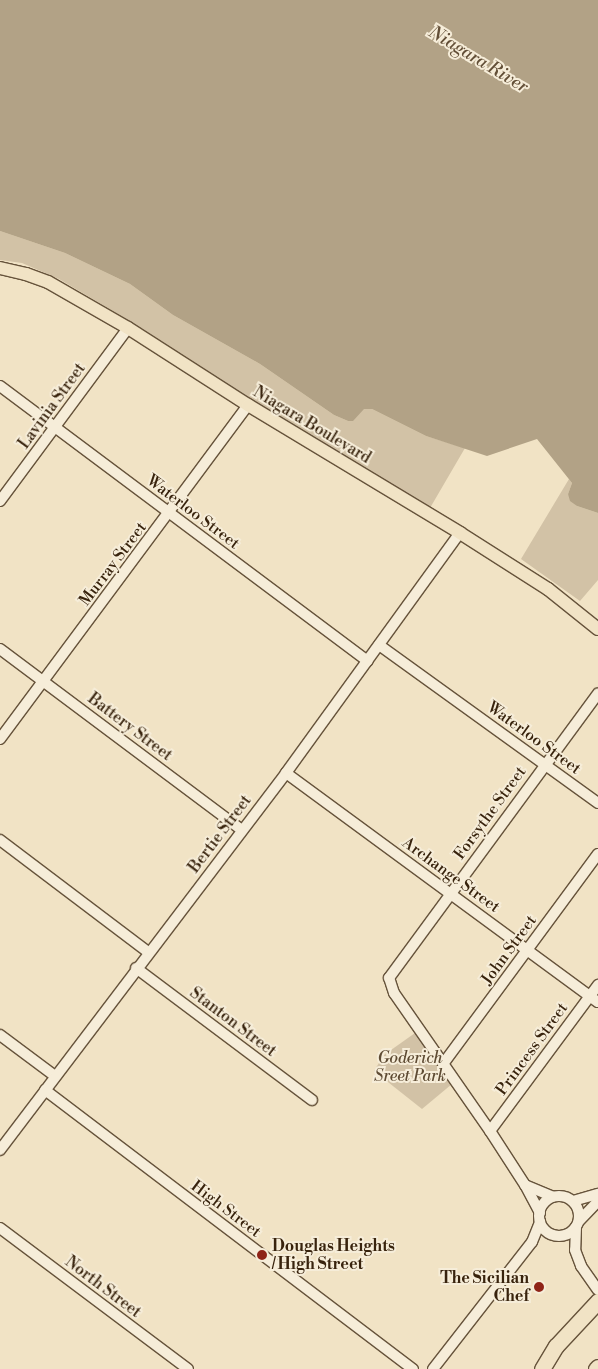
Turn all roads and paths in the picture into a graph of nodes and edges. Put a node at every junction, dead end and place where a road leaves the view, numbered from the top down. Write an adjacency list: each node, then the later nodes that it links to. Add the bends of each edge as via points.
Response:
1 (0, 268): 2 (main road, Niagara Boulevard, via 48,282)
2 (128, 328): 4 (main road, Niagara Boulevard); 5 (street, Lavinia Street)
3 (0, 386): 5 (street, Waterloo Street)
4 (248, 405): 7 (street, Murray Street); 8 (main road, Niagara Boulevard)
5 (54, 427): 6 (street, Lavinia Street); 7 (street, Waterloo Street)
6 (0, 502)
7 (169, 513): 12 (street, Waterloo Street); 13 (street, Murray Street)
8 (460, 533): 9 (main road, Niagara Boulevard, via 548,589); 10 (street, Bertie Street)
9 (598, 629)
10 (379, 645): 12 (street, Bertie Street); 16 (street, Waterloo Street)
11 (0, 649): 13 (street, Battery Street)
12 (368, 661): 17 (street, Bertie Street)
13 (44, 682): 15 (street, Murray Street); 19 (street, Battery Street)
14 (598, 693): 16 (street, Forsythe Street)
15 (0, 739)
16 (545, 764): 18 (street, Waterloo Street); 22 (street, Forsythe Street)
17 (286, 773): 19 (street, Bertie Street); 22 (street, Archange Street)
18 (598, 803)
19 (242, 830): 24 (street, Bertie Street)
20 (0, 840): 24 (street)
21 (598, 854): 23 (street, John Street)
22 (450, 893): 23 (street, Archange Street); 29 (street, Forsythe Street, via 388,978)
23 (528, 950): 27 (street, Archange Street); 29 (street, John Street)
24 (148, 952): 25 (street, Bertie Street)
25 (136, 968): 30 (street, Bertie Street); 32 (street, Stanton Street)
26 (598, 985): 27 (street, Princess Street)
27 (594, 999): 33 (street, Princess Street)
28 (0, 1034): 30 (street)
29 (443, 1064): 33 (street)
30 (55, 1076): 31 (street, Bertie Street)
31 (44, 1090): 34 (street, Bertie Street); 49 (street, High Street)
32 (312, 1100)
33 (490, 1131): 35 (street)
34 (0, 1150)
35 (524, 1185): 37 (street); 40 (street)
36 (598, 1194): 38 (street)
37 (553, 1197): 38 (street, via 567,1197); 40 (street, via 546,1201)
38 (573, 1201): 41 (street, via 579,1214)
39 (598, 1201): 41 (street)
40 (540, 1218): 43 (street, via 549,1233); 44 (street)
41 (577, 1224): 43 (street, via 569,1234); 45 (street)
42 (0, 1228): 48 (street, North Street)
43 (558, 1236): 44 (street); 45 (street)
44 (532, 1242): 50 (street)
45 (574, 1250): 46 (street)
46 (598, 1290)
47 (598, 1301): 51 (highway, via 556,1346)
48 (188, 1369)
49 (413, 1369)
50 (433, 1369)
51 (542, 1369)

